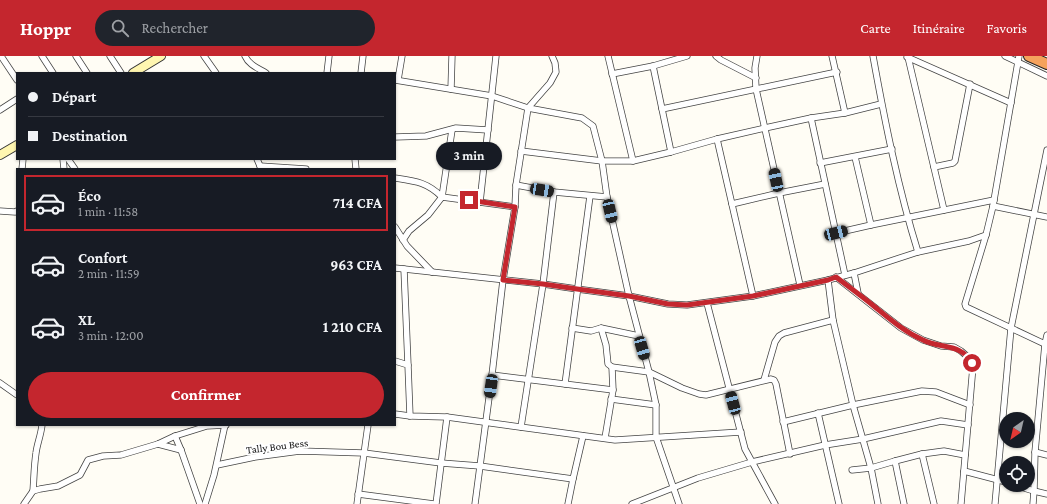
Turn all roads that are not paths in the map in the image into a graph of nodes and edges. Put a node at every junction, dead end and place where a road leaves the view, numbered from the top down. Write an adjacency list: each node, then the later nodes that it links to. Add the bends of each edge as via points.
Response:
1 (2, 56): 38 (street)
2 (42, 56): 27 (street)
3 (76, 56): 28 (street)
4 (110, 56): 29 (street)
5 (161, 56): 30 (street)
6 (204, 56): 31 (street)
7 (245, 56): 32 (street, via 253,66)
8 (329, 56): 33 (street)
9 (363, 56): 34 (street)
10 (402, 56): 40 (street)
11 (452, 56): 42 (street)
12 (496, 56): 44 (street)
13 (552, 56): 50 (street, via 556,72 550,83)
14 (608, 56): 36 (street)
15 (687, 56): 26 (street)
16 (716, 56): 39 (street)
17 (757, 56): 39 (street)
18 (832, 56): 35 (street)
19 (873, 56): 48 (street)
20 (907, 56): 41 (street); 71 (street)
21 (1005, 56): 24 (street)
22 (1019, 56): 24 (street)
23 (1029, 56): 25 (highway)
24 (1018, 62): 37 (street); 47 (street)
25 (1047, 64)
26 (653, 66): 36 (street); 51 (street)
27 (51, 72)
28 (86, 72)
29 (120, 72)
30 (136, 72)
31 (215, 72)
32 (264, 72)
33 (327, 72)
34 (361, 72)
35 (836, 72): 43 (street); 53 (street)
36 (612, 74): 68 (street)
37 (1047, 76)
38 (16, 78)
39 (756, 78): 43 (street)
40 (396, 80): 42 (street)
41 (970, 84): 47 (street); 71 (street, via 955,160 953,163)
42 (451, 89): 44 (street)
43 (756, 90): 51 (street); 55 (street)
44 (492, 96): 50 (street); 57 (street)
45 (16, 100): 49 (street)
46 (0, 102): 49 (street)
47 (1011, 103): 82 (street)
48 (881, 104): 53 (street); 61 (street)
49 (6, 107): 52 (street)
50 (528, 108): 63 (street); 67 (street, via 582,118 589,122 593,126)
51 (662, 109): 64 (street)
52 (0, 110)
53 (845, 113): 54 (street)
54 (811, 118): 55 (street); 69 (street)
55 (765, 128): 59 (street); 77 (street)
56 (452, 130): 57 (street); 58 (street, via 426,136); 79 (street)
57 (488, 130): 81 (street)
58 (396, 137)
59 (717, 139): 64 (street); 83 (street)
60 (16, 146): 65 (street)
61 (892, 149): 66 (street); 89 (street)
62 (1047, 150): 88 (street)
63 (521, 151): 67 (street); 75 (street)
64 (671, 152): 68 (street)
65 (0, 155)
66 (855, 156): 69 (street); 91 (street)
67 (602, 161): 68 (street); 80 (street)
68 (634, 161)
69 (820, 163): 74 (street)
70 (260, 167): 72 (street)
71 (934, 167): 85 (street)
72 (286, 168)
73 (396, 178): 79 (street, via 425,184)
74 (825, 184): 77 (street); 93 (street)
75 (516, 185): 76 (street); 84 (street)
76 (554, 192): 78 (street); 105 (street)
77 (779, 193): 83 (street); 106 (street)
78 (590, 196): 80 (street); 107 (street)
79 (442, 197): 81 (street); 95 (street)
80 (607, 197): 109 (street)
81 (480, 202): 84 (street)
82 (994, 203): 85 (street); 88 (street); 94 (street)
83 (732, 204): 110 (street)
84 (515, 207): 103 (street)
85 (944, 210): 89 (street)
86 (0, 211): 87 (street)
87 (16, 212)
88 (1034, 215): 90 (street); 115 (street)
89 (907, 217): 91 (street); 96 (street)
90 (1047, 217)
91 (871, 225): 93 (street)
92 (396, 229): 95 (street)
93 (836, 233): 101 (street)
94 (986, 235): 96 (street, via 969,242); 115 (street, via 965,304 966,307)
95 (403, 240): 99 (street)
96 (918, 252): 100 (street)
97 (396, 268): 98 (street)
98 (404, 269): 99 (street); 120 (street)
99 (433, 273): 103 (street)
100 (854, 273): 101 (street); 108 (street)
101 (845, 275): 102 (street)
102 (836, 277): 104 (street); 108 (street)
103 (503, 280): 105 (street); 123 (street)
104 (828, 280): 106 (street); 112 (street)
105 (543, 284): 107 (street); 124 (street)
106 (800, 286): 110 (street)
107 (577, 289): 109 (street); 113 (street)
108 (858, 293): 135 (street, via 901,328 923,340 961,351 969,358 973,366)
109 (629, 296): 111 (street, via 668,304); 117 (street)
110 (753, 296): 111 (street)
111 (707, 303): 129 (street)
112 (833, 320): 125 (street, via 779,336); 134 (street)
113 (572, 328): 114 (street, via 592,331); 127 (street)
114 (601, 328): 117 (street); 121 (street, via 608,364)
115 (1011, 328): 118 (street); 173 (street)
116 (1047, 335): 118 (street)
117 (639, 336): 122 (street)
118 (1046, 345): 128 (street)
119 (396, 361): 120 (street)
120 (408, 365): 138 (street)
121 (612, 367): 122 (street); 130 (street)
122 (649, 372): 129 (street, via 699,394 706,395); 133 (street)
123 (492, 374): 124 (street); 140 (street)
124 (528, 379): 127 (street); 147 (street)
125 (764, 380): 129 (street); 141 (street, via 771,379 776,384)
126 (0, 383): 131 (street)
127 (565, 384): 130 (street)
128 (1044, 385): 157 (street)
129 (729, 389): 148 (street)
130 (613, 390): 132 (street)
131 (16, 394)
132 (611, 399): 133 (street); 152 (street)
133 (656, 405): 151 (street)
134 (853, 405): 135 (street, via 922,391 936,392); 137 (street); 153 (street)
135 (970, 406): 142 (street)
136 (396, 414): 138 (street)
137 (818, 414): 141 (street); 155 (street)
138 (410, 416): 139 (street)
139 (448, 417): 140 (street); 166 (street)
140 (486, 422): 147 (street); 168 (street)
141 (783, 422): 159 (street)
142 (968, 425): 153 (street, via 940,421); 161 (street)
143 (42, 426): 175 (street, via 36,452)
144 (207, 426): 149 (street)
145 (226, 426): 167 (street)
146 (368, 426): 158 (street)
147 (521, 427): 150 (street)
148 (741, 432): 151 (street); 165 (street, via 745,449)
149 (175, 436): 154 (street); 156 (street)
150 (583, 436): 152 (street); 172 (street)
151 (656, 437): 152 (street, via 619,440); 174 (street)
152 (605, 438)
153 (862, 439): 155 (street); 169 (street)
154 (158, 444): 156 (street); 175 (street, via 121,455 88,460 76,478 58,486)
155 (825, 445): 159 (street); 190 (street)
156 (181, 450): 181 (street)
157 (1035, 452): 162 (street); 163 (street)
158 (364, 453): 166 (street, Tally Bou Bess); 167 (street, Tally Bou Bess, via 300,451); 178 (street)
159 (790, 454): 165 (street)
160 (922, 454): 161 (street, via 944,451); 164 (street); 193 (street)
161 (965, 455): 171 (street)
162 (1047, 455)
163 (1035, 456)
164 (894, 461): 169 (street); 192 (street)
165 (752, 462): 174 (street); 189 (street)
166 (441, 463): 168 (street, Tally Bou Bess); 184 (street)
167 (217, 465): 182 (street)
168 (480, 466): 172 (street, Tally Bou Bess); 185 (street)
169 (871, 468): 170 (street); 191 (street)
170 (852, 470)
171 (964, 471): 173 (street); 194 (street)
172 (573, 479): 186 (street)
173 (998, 480): 195 (street)
174 (674, 488): 187 (street); 188 (street)
175 (33, 491): 180 (street)
176 (1035, 491): 179 (street)
177 (1034, 492): 196 (street)
178 (358, 494): 183 (street); 184 (street)
179 (1047, 494)
180 (24, 504)
181 (200, 504)
182 (205, 504)
183 (357, 504)
184 (435, 504)
185 (475, 504)
186 (568, 504)
187 (632, 504)
188 (679, 504)
189 (775, 504)
190 (839, 504)
191 (878, 504)
192 (904, 504)
193 (934, 504)
194 (961, 504)
195 (995, 504)
196 (1033, 504)

